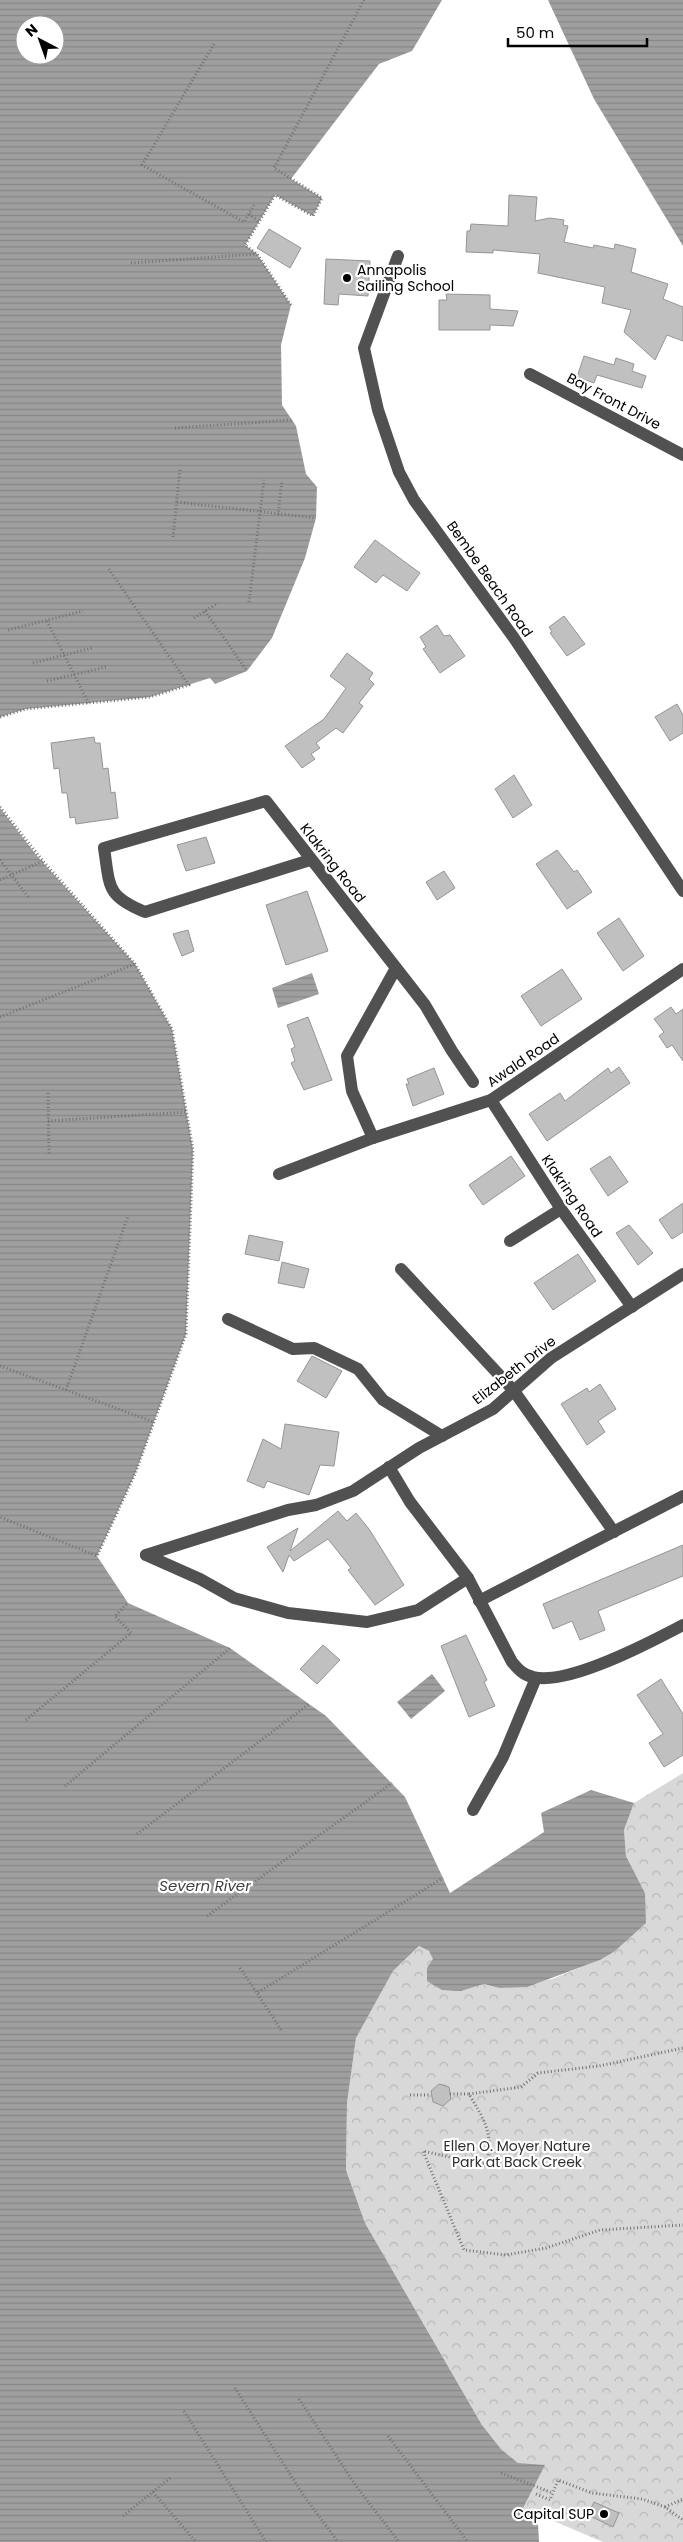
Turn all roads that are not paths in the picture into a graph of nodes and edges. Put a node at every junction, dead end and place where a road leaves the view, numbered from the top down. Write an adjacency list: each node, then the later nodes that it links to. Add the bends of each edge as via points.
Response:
1 (398, 256): 5 (street, Bembe Beach Road, via 364,348 378,410 400,472 414,500 508,630)
2 (530, 374): 3 (street, Bay Front Drive)
3 (683, 456)
4 (310, 860): 4 (street, Klakring Road, via 266,801 104,848 110,888 126,904 145,912); 6 (street, Klakring Road)
5 (683, 891)
6 (396, 968): 8 (street, Klakring Road, via 425,1005); 10 (street, via 347,1056 352,1090)
7 (683, 969): 9 (street, Awald Road)
8 (473, 1082)
9 (491, 1100): 10 (street, Awald Road); 12 (street, Klakring Road)
10 (373, 1138): 11 (street, Awald Road)
11 (279, 1174)
12 (561, 1209): 13 (street); 16 (street, Klakring Road)
13 (510, 1241)
14 (401, 1269): 18 (street)
15 (683, 1274): 16 (street, Elizabeth Drive)
16 (632, 1307): 18 (street, Elizabeth Drive, via 551,1358)
17 (228, 1319): 19 (street, via 293,1349 314,1348 358,1369 383,1400)
18 (514, 1391): 19 (street, Elizabeth Drive, via 493,1409); 22 (street)
19 (442, 1436): 20 (street, Elizabeth Drive)
20 (389, 1468): 23 (street, via 410,1502); 23 (street, Elizabeth Drive, via 353,1491 316,1505 288,1510 146,1556 200,1579 234,1598 288,1613 367,1622 418,1610)
21 (683, 1496): 22 (street)
22 (614, 1532): 24 (street)
23 (468, 1578): 24 (street)
24 (479, 1601): 26 (street, via 512,1662 521,1672)
25 (683, 1625): 26 (street, via 619,1658 560,1676)
26 (536, 1678): 27 (street, via 503,1757)
27 (473, 1810)

